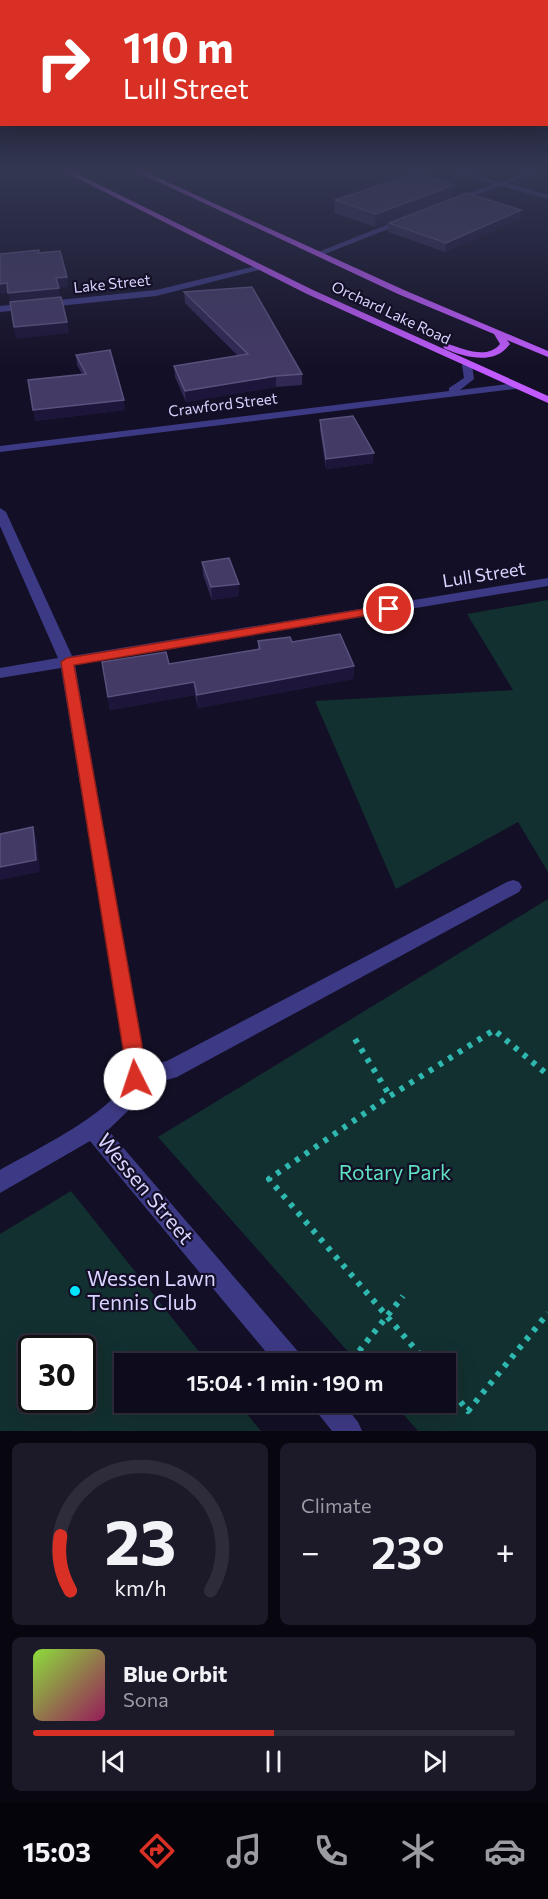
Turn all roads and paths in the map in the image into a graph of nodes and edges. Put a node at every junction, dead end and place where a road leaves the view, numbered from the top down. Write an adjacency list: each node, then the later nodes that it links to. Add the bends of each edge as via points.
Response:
1 (198, 236): 5 (main road, Orchard Lake Road)
2 (279, 236): 4 (main road, Orchard Lake Road)
3 (366, 236): 4 (street)
4 (317, 254): 8 (main road, Orchard Lake Road)
5 (260, 267): 6 (main road, Orchard Lake Road); 7 (street, Lake Street, via 156,292)
6 (310, 292): 8 (main road, via 330,293 466,354 503,348 505,344); 10 (main road, Orchard Lake Road)
7 (0, 309)
8 (498, 334): 9 (main road, Orchard Lake Road)
9 (548, 354)
10 (467, 365): 11 (main road, Orchard Lake Road); 12 (street, via 469,379)
11 (515, 386): 12 (street, Crawford Street); 13 (main road, Orchard Lake Road)
12 (450, 392): 14 (street, Crawford Street)
13 (548, 400)
14 (0, 449)
15 (0, 512): 17 (street)
16 (548, 582): 17 (street, Lull Street)
17 (67, 662): 18 (street, Lull Street); 22 (street, via 133,1045)
18 (0, 673)
19 (513, 887): 22 (street, via 170,1070)
20 (355, 1039): 23 (path)
21 (548, 1075): 23 (path, via 494,1030)
22 (135, 1079): 24 (street, Wessen Street, via 109,1116)
23 (390, 1096): 28 (path, via 269,1179)
24 (93, 1128): 25 (street); 29 (street, Wessen Street)
25 (0, 1182)
26 (403, 1296): 28 (path)
27 (548, 1313): 32 (path, via 468,1411)
28 (388, 1317): 30 (path); 31 (path)
29 (283, 1353)
30 (358, 1353)
31 (419, 1353)
32 (456, 1396)
33 (334, 1413): 34 (street)
34 (349, 1431)

